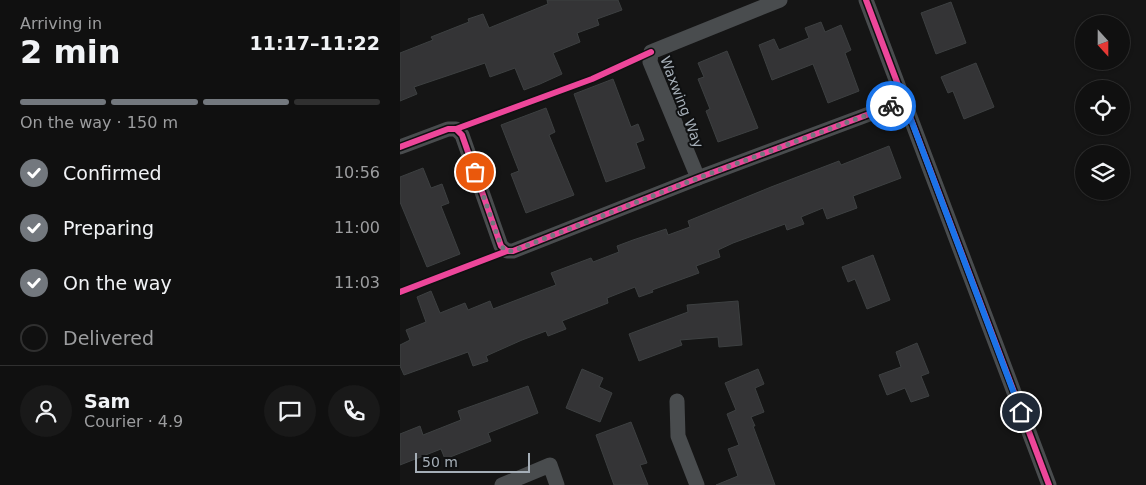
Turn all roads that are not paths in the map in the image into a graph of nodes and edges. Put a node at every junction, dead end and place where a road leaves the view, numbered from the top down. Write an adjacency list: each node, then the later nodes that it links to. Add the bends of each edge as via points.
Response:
1 (780, 0): 5 (street, Waxwing Way, via 651,52 650,62)
2 (866, 0): 3 (street)
3 (904, 101): 5 (street); 10 (street)
4 (400, 147): 5 (street, via 456,129 462,135 501,246 507,251)
5 (698, 178)
6 (677, 401): 9 (street, via 678,436)
7 (502, 485): 8 (street, via 550,465)
8 (557, 485)
9 (697, 485)
10 (1049, 485)

